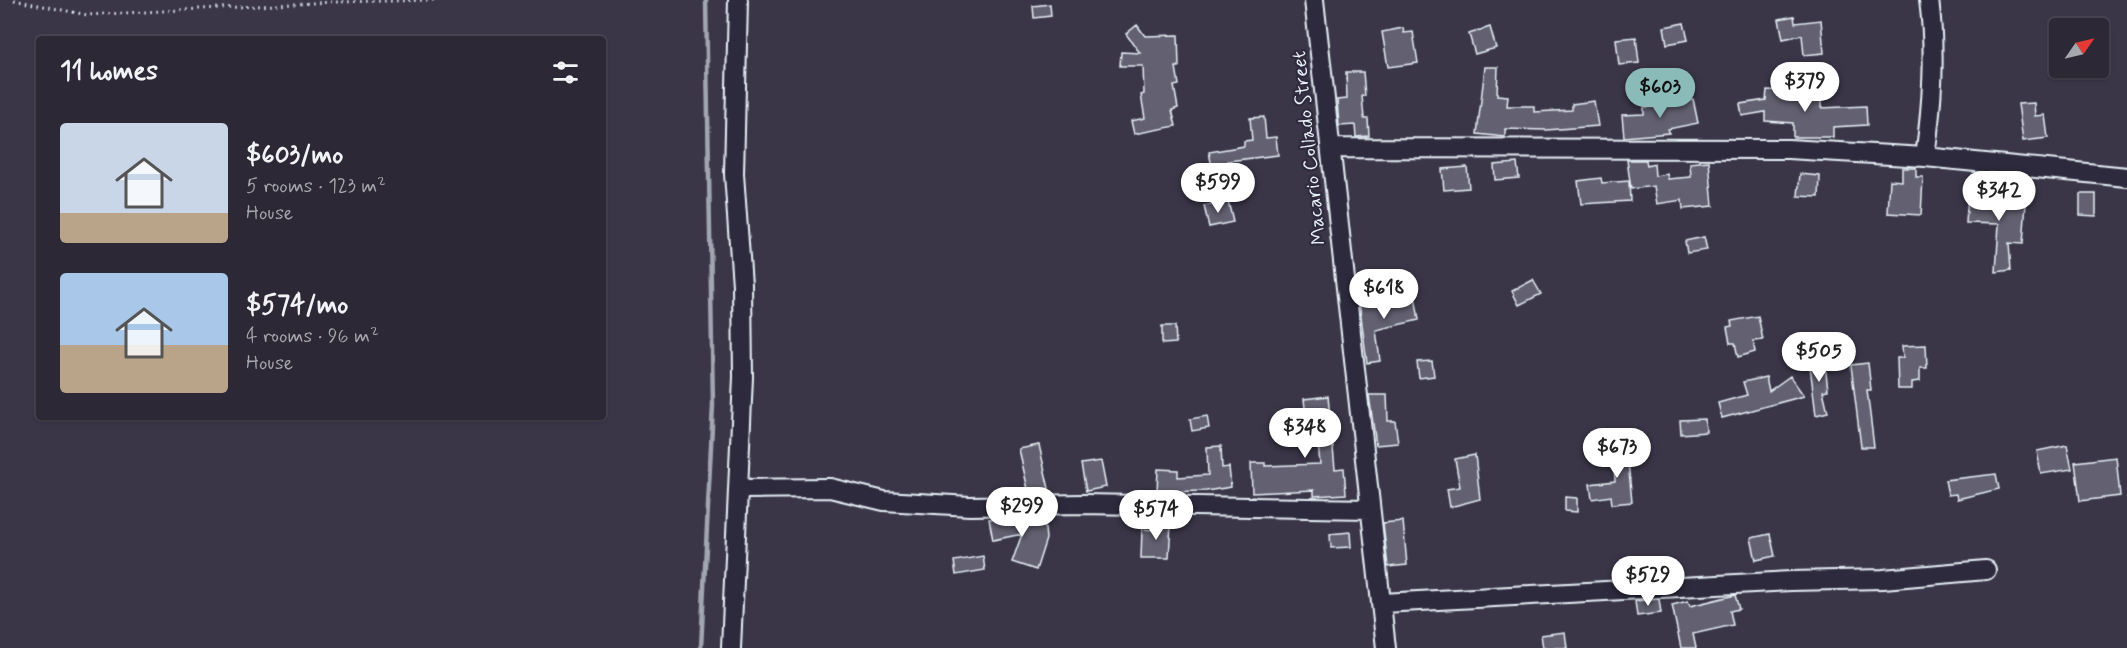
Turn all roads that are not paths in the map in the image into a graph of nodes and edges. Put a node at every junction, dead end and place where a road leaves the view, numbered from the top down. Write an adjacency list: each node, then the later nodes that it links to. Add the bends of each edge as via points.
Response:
1 (738, 0): 7 (street, via 734,174 742,285)
2 (1314, 0): 4 (street, Macario Collado Street)
3 (1929, 0): 5 (street, via 1933,32 1932,105)
4 (1331, 148): 5 (street, via 1788,149); 8 (street, Macario Collado Street)
5 (1925, 157): 6 (street)
6 (2127, 177)
7 (740, 489): 8 (street, via 830,488 884,501 970,506); 11 (street)
8 (1370, 508): 10 (street, Macario Collado Street)
9 (1986, 570): 10 (street, via 1883,579)
10 (1382, 603): 12 (street, Macario Collado Street)
11 (731, 648)
12 (1386, 648)

